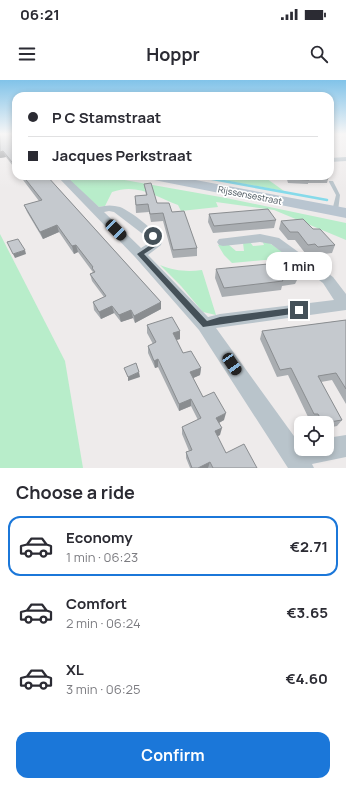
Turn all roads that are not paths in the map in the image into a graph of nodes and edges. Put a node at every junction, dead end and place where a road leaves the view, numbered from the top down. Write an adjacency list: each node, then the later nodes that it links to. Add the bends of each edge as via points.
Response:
1 (65, 180): 4 (street)
2 (175, 180): 5 (main road, Rijssensestraat)
3 (331, 182): 5 (lane, via 338,195)
4 (96, 211): 7 (street); 7 (street, via 109,208 118,210 153,236 155,245)
5 (341, 212)
6 (233, 244): 8 (street, via 263,238 276,241 328,280)
7 (140, 254): 9 (street)
8 (346, 304): 9 (street, via 220,320)
9 (205, 325): 11 (street)
10 (346, 446): 11 (street)
11 (298, 462)

